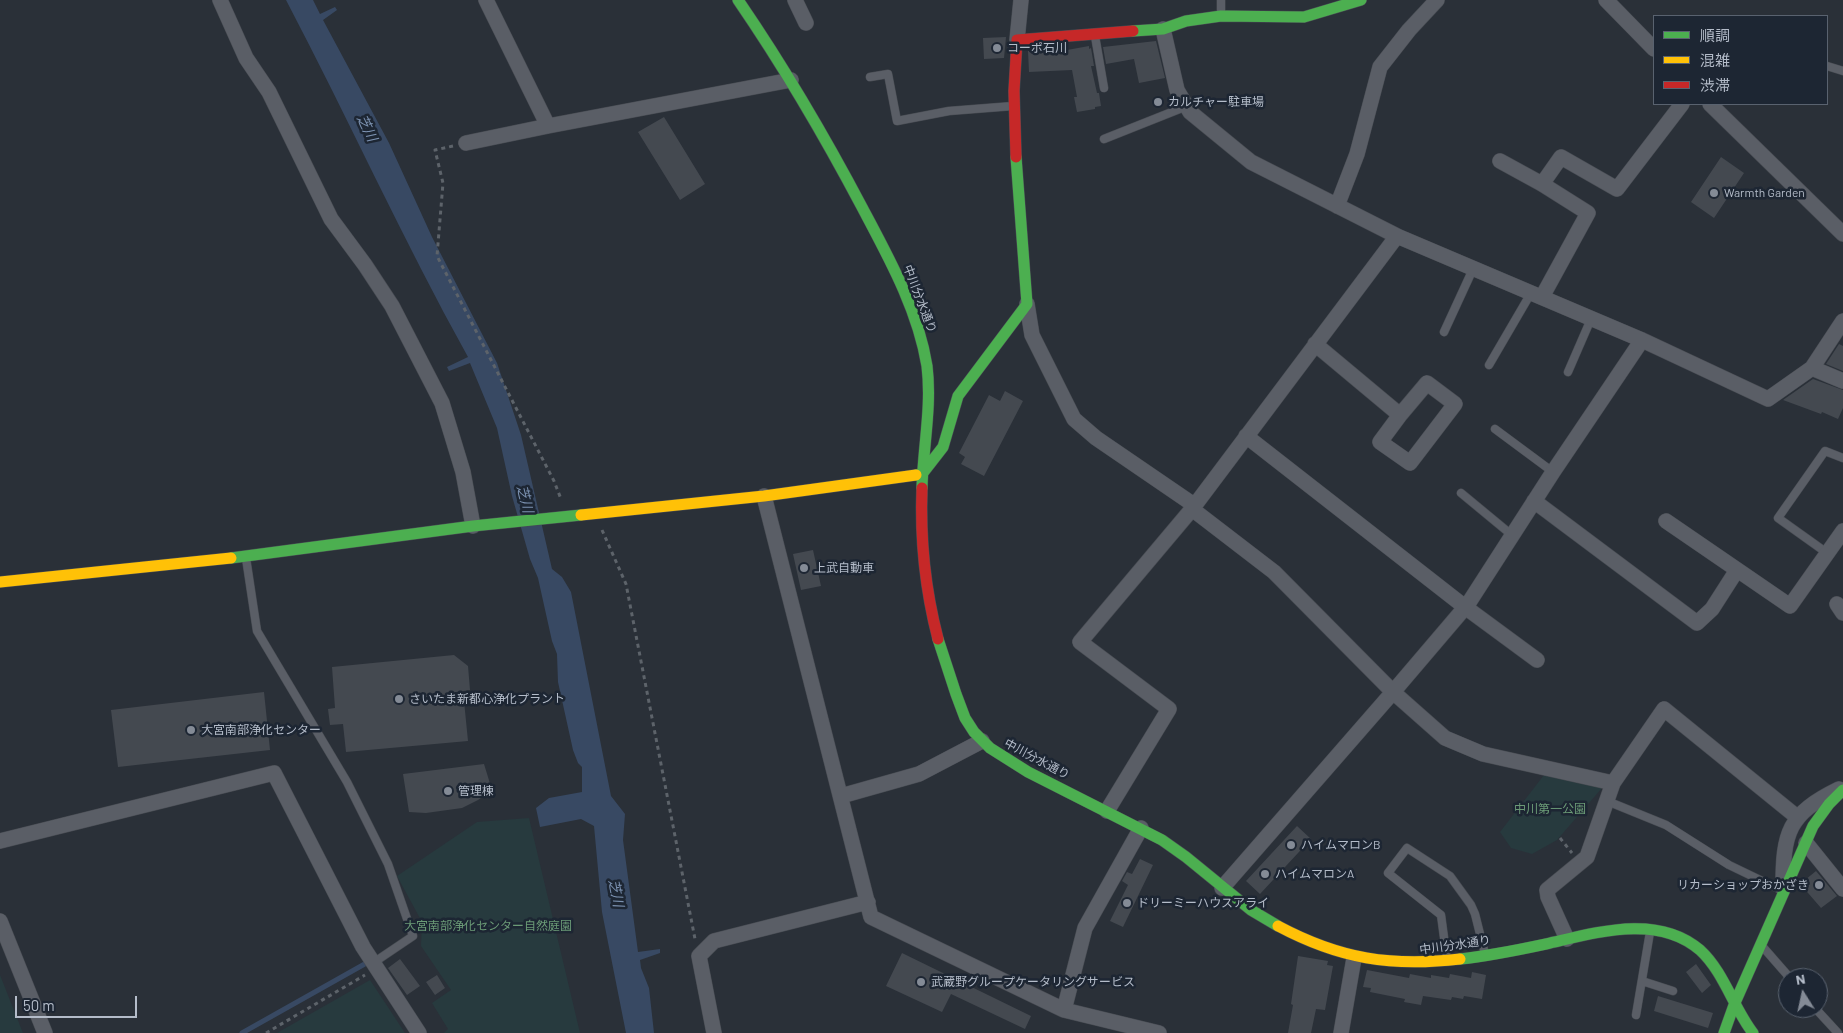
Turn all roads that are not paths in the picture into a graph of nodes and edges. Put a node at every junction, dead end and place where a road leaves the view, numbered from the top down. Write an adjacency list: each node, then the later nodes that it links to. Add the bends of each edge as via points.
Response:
1 (220, 0): 56 (street, via 246,58 269,92 331,219 392,306 442,403)
2 (486, 0): 25 (street)
3 (738, 0): 19 (street, 中川分水通り)
4 (795, 0): 11 (street)
5 (1021, 0): 14 (street)
6 (1220, 0): 10 (lane)
7 (1361, 0): 10 (street, via 1304,17)
8 (1437, 0): 30 (street, via 1380,66 1357,154)
9 (1606, 0): 15 (street)
10 (1222, 16): 12 (street, via 1186,21)
11 (806, 23)
12 (1163, 30): 13 (street); 24 (street, via 1177,90)
13 (1094, 34): 14 (street); 20 (lane)
14 (1018, 40): 23 (street)
15 (1653, 48)
16 (1828, 66): 17 (lane)
17 (1843, 71)
18 (870, 77): 23 (lane, via 888,74 897,121 949,111)
19 (790, 80): 25 (street); 50 (street, 中川分水通り, via 885,251 916,321 929,379)
20 (1104, 88)
21 (1681, 105): 29 (street, via 1617,189 1561,157)
22 (1711, 105): 31 (street)
23 (1014, 106): 35 (street)
24 (1187, 106): 26 (lane); 30 (street, via 1190,112 1251,162)
25 (548, 126): 27 (street)
26 (1104, 139)
27 (466, 143)
28 (1500, 161): 29 (street)
29 (1542, 184): 34 (street, via 1588,213)
30 (1337, 206): 32 (street)
31 (1843, 234)
32 (1396, 236): 33 (street); 40 (street)
33 (1473, 268): 34 (street); 38 (lane)
34 (1536, 295): 36 (street); 41 (lane)
35 (1027, 304): 50 (street, via 958,396 943,447); 54 (street, via 1032,335 1074,419)
36 (1591, 319): 39 (street); 43 (lane)
37 (1843, 321): 42 (street)
38 (1444, 332)
39 (1642, 340): 42 (street, via 1768,399); 49 (street)
40 (1315, 344): 45 (street); 47 (street)
41 (1489, 366)
42 (1812, 368): 44 (street)
43 (1568, 372)
44 (1843, 381)
45 (1400, 415): 45 (street, via 1380,442 1410,463 1455,404 1427,383)
46 (1495, 429): 49 (lane)
47 (1246, 436): 54 (street); 63 (street)
48 (1843, 458): 59 (lane, via 1825,451 1778,518)
49 (1553, 472): 53 (street)
50 (922, 474): 52 (street); 66 (street, 中川分水通り, via 921,542 929,602 962,712)
51 (1461, 493): 58 (lane)
52 (764, 496): 56 (street); 69 (street)
53 (1534, 501): 58 (street); 61 (street, via 1697,623 1712,608)
54 (1193, 507): 65 (street, via 1274,572); 71 (street, via 1080,642 1170,709)
55 (1666, 521): 61 (street)
56 (477, 525): 60 (street)
57 (1843, 531): 59 (street)
58 (1513, 536): 63 (street)
59 (1827, 553): 61 (street, via 1790,606)
60 (246, 556): 62 (street); 87 (lane, via 257,631 348,782 388,864 413,936)
61 (1736, 570)
62 (0, 582)
63 (1465, 607): 64 (street); 65 (street)
64 (1537, 660)
65 (1393, 692): 67 (street, via 1445,738 1483,754); 76 (street)
66 (982, 741): 69 (street, via 919,774); 71 (street, 中川分水通り, via 1009,762)
67 (1613, 784): 70 (street); 72 (street, via 1664,709)
68 (1843, 788): 72 (street, via 1821,798); 75 (street, via 1813,826)
69 (841, 796): 79 (street)
70 (1607, 801): 78 (lane, via 1666,825 1729,865); 82 (street, via 1587,857 1547,890)
71 (1107, 811): 73 (street, 中川分水通り)
72 (1797, 817): 78 (street, via 1786,842)
73 (1141, 828): 76 (street, 中川分水通り, via 1174,847); 92 (street, via 1085,928)
74 (0, 842): 87 (street, via 274,773)
75 (1806, 843): 77 (street); 78 (street)
76 (1222, 888): 85 (street, 中川分水通り, via 1284,931 1313,945)
77 (1843, 889)
78 (1783, 892): 83 (street)
79 (868, 902): 92 (street, via 871,917); 97 (street, via 714,941 699,956)
80 (0, 921): 95 (street)
81 (1651, 930): 82 (street, 中川分水通り, via 1629,928); 89 (lane); 91 (street, 中川分水通り, via 1694,945 1720,975)
82 (1567, 939): 84 (street, 中川分水通り)
83 (1761, 944): 88 (lane); 91 (street)
84 (1485, 955): 86 (street, 中川分水通り); 86 (lane, via 1471,904 1450,876 1407,848 1388,874 1441,915)
85 (1354, 958): 86 (street, 中川分水通り, via 1400,963); 99 (street)
86 (1447, 962)
87 (375, 966): 96 (street)
88 (1781, 968)
89 (1642, 981): 90 (lane); 93 (lane)
90 (1673, 991)
91 (1734, 1005): 100 (street); 101 (street, 中川分水通り)
92 (1064, 1010): 98 (street)
93 (1636, 1016)
94 (1824, 1018): 102 (lane)
95 (45, 1033)
96 (419, 1033)
97 (714, 1033)
98 (1159, 1033)
99 (1341, 1033)
100 (1724, 1033)
101 (1753, 1033)
102 (1838, 1033)

